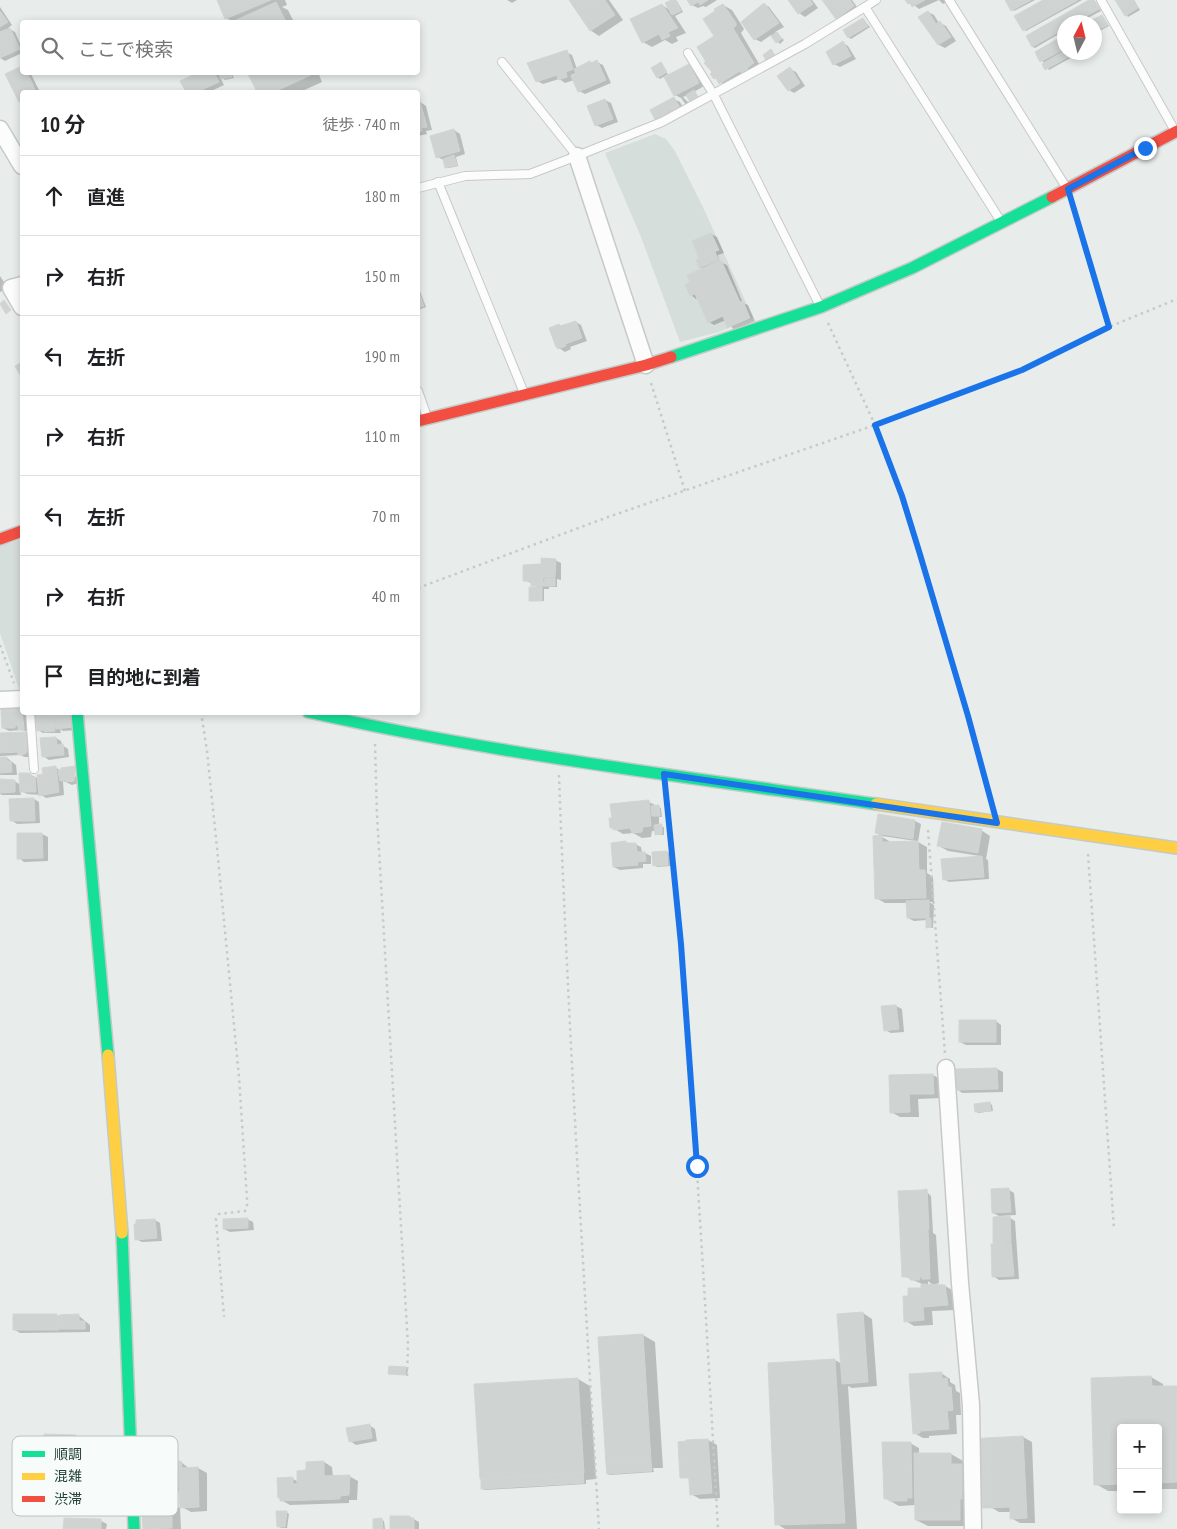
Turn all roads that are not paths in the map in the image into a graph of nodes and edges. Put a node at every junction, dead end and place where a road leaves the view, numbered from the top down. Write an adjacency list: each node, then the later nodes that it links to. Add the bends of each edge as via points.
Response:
1 (876, 0): 4 (lane)
2 (948, 0): 14 (lane)
3 (1101, 0): 9 (lane)
4 (866, 7): 7 (lane); 15 (lane)
5 (688, 53): 7 (lane)
6 (502, 62): 10 (lane)
7 (714, 95): 10 (lane, via 662,122); 18 (lane)
8 (0, 130): 11 (street)
9 (1176, 131): 14 (street)
10 (577, 156): 12 (lane, via 530,174 465,176); 19 (street)
11 (20, 163)
12 (438, 182): 13 (lane); 20 (lane)
13 (420, 187)
14 (1068, 189): 15 (street)
15 (1002, 222): 18 (street, via 912,268)
16 (20, 286): 17 (street, via 11,288)
17 (20, 304)
18 (821, 307): 19 (street)
19 (646, 365): 20 (street)
20 (524, 395): 22 (street)
21 (420, 403): 22 (lane)
22 (423, 420)
23 (20, 532): 24 (street)
24 (0, 539)
25 (20, 699): 26 (street)
26 (0, 700)
27 (30, 715): 30 (lane)
28 (77, 715): 33 (street, via 123,1249)
29 (321, 715): 31 (street, via 558,758)
30 (34, 769)
31 (1177, 848)
32 (946, 1068): 36 (street, via 971,1405)
33 (130, 1436)
34 (133, 1516): 35 (street)
35 (134, 1529)
36 (973, 1529)

